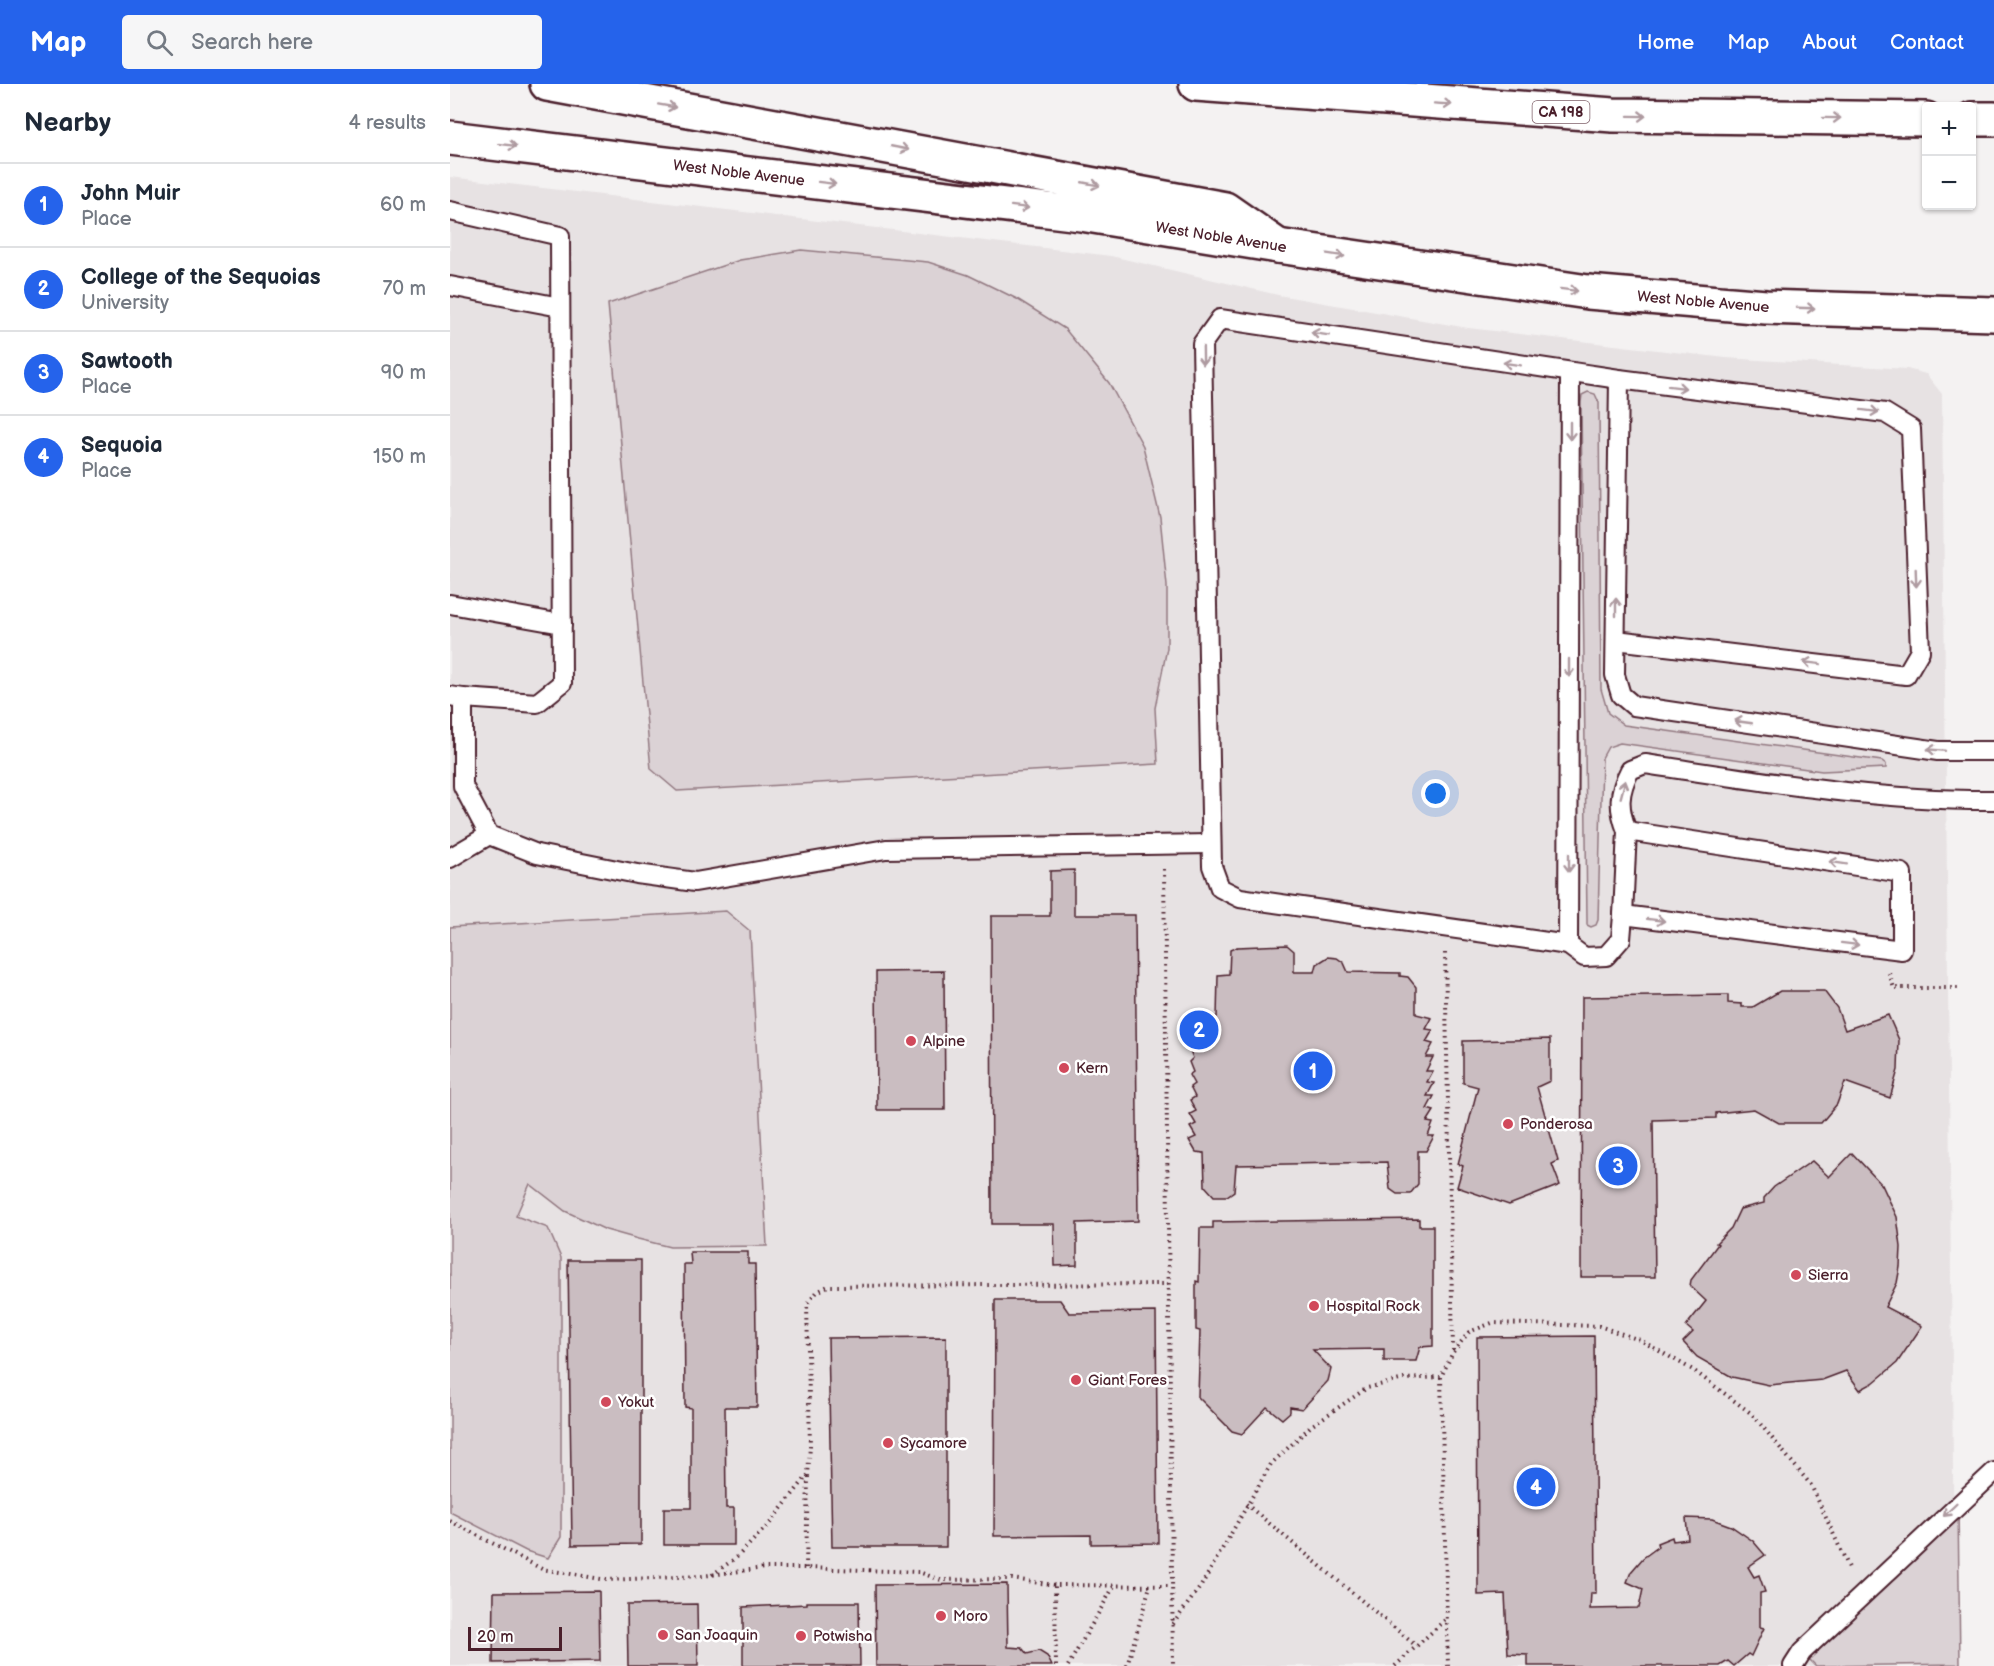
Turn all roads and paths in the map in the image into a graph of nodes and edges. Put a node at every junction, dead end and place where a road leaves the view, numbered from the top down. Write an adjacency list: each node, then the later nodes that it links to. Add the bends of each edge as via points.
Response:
1 (547, 84): 8 (main road, one-way to 8, via 1225,209)
2 (1196, 84): 3 (main road, CA 198, one-way to 3, via 1613,115)
3 (1922, 119)
4 (1976, 119): 5 (main road)
5 (1994, 119)
6 (450, 138): 8 (main road, West Noble Avenue, one-way to 8, via 1081,214)
7 (450, 211): 10 (lane, via 560,236)
8 (1278, 246): 11 (main road, West Noble Avenue, one-way to 11, via 1588,292 1766,307)
9 (450, 286): 10 (lane)
10 (560, 307): 15 (lane)
11 (1994, 314)
12 (1570, 373): 13 (lane); 23 (lane, one-way to 23, via 1220,319 1202,344); 28 (lane, one-way to 28)
13 (1619, 379): 16 (lane, one-way to 13); 16 (lane, one-way to 16, via 1885,413 1911,429 1920,651 1906,675)
14 (450, 604): 15 (lane)
15 (562, 624): 17 (lane, via 562,683 537,703)
16 (1616, 640): 18 (lane, one-way to 16, via 1938,751 1634,706 1621,695 1615,675)
17 (456, 697): 19 (lane)
18 (1994, 751)
19 (456, 785): 22 (lane)
20 (1994, 800): 21 (lane, one-way to 20, via 1619,811 1620,789 1630,770 1645,764 1830,791 1939,800)
21 (1627, 831): 26 (lane); 29 (lane, one-way to 21, via 1902,950 1902,873)
22 (489, 835): 24 (lane, via 537,854 695,882 886,849); 25 (lane)
23 (1211, 844): 24 (lane); 27 (lane, via 1212,866 1220,888 1240,898)
24 (1164, 845): 31 (path)
25 (450, 858)
26 (1623, 915): 28 (lane, via 1621,939 1606,956 1584,957); 29 (lane, one-way to 29)
27 (1445, 928): 28 (lane); 32 (path)
28 (1568, 945)
29 (1880, 948): 30 (path, via 1894,988)
30 (1961, 988)
31 (1168, 1284): 35 (path, via 828,1286 807,1304); 44 (path)
32 (1453, 1352): 33 (path); 39 (path, via 1469,1332 1492,1323 1599,1326 1640,1340 1693,1370 1752,1414 1811,1485)
33 (1441, 1377): 36 (path, via 1404,1379 1367,1388 1311,1426 1271,1464); 45 (path)
34 (1994, 1472): 54 (lane, one-way to 54)
35 (808, 1475): 38 (path); 40 (path, via 770,1523 737,1557)
36 (1246, 1504): 46 (path, via 1201,1586); 47 (path)
37 (450, 1521): 40 (path, via 542,1569 607,1580)
38 (806, 1568): 40 (path, via 765,1568); 41 (path, via 919,1572 940,1580 1012,1579)
39 (1850, 1570)
40 (712, 1575)
41 (1055, 1585): 42 (path); 48 (path)
42 (1114, 1585): 43 (path); 49 (path)
43 (1150, 1586): 44 (path); 50 (path)
44 (1172, 1586): 46 (path)
45 (1446, 1618): 47 (path); 53 (path)
46 (1173, 1624): 51 (path)
47 (1415, 1645): 52 (path)
48 (1056, 1666)
49 (1068, 1666)
50 (1126, 1666)
51 (1173, 1666)
52 (1395, 1666)
53 (1448, 1666)
54 (1792, 1666)

